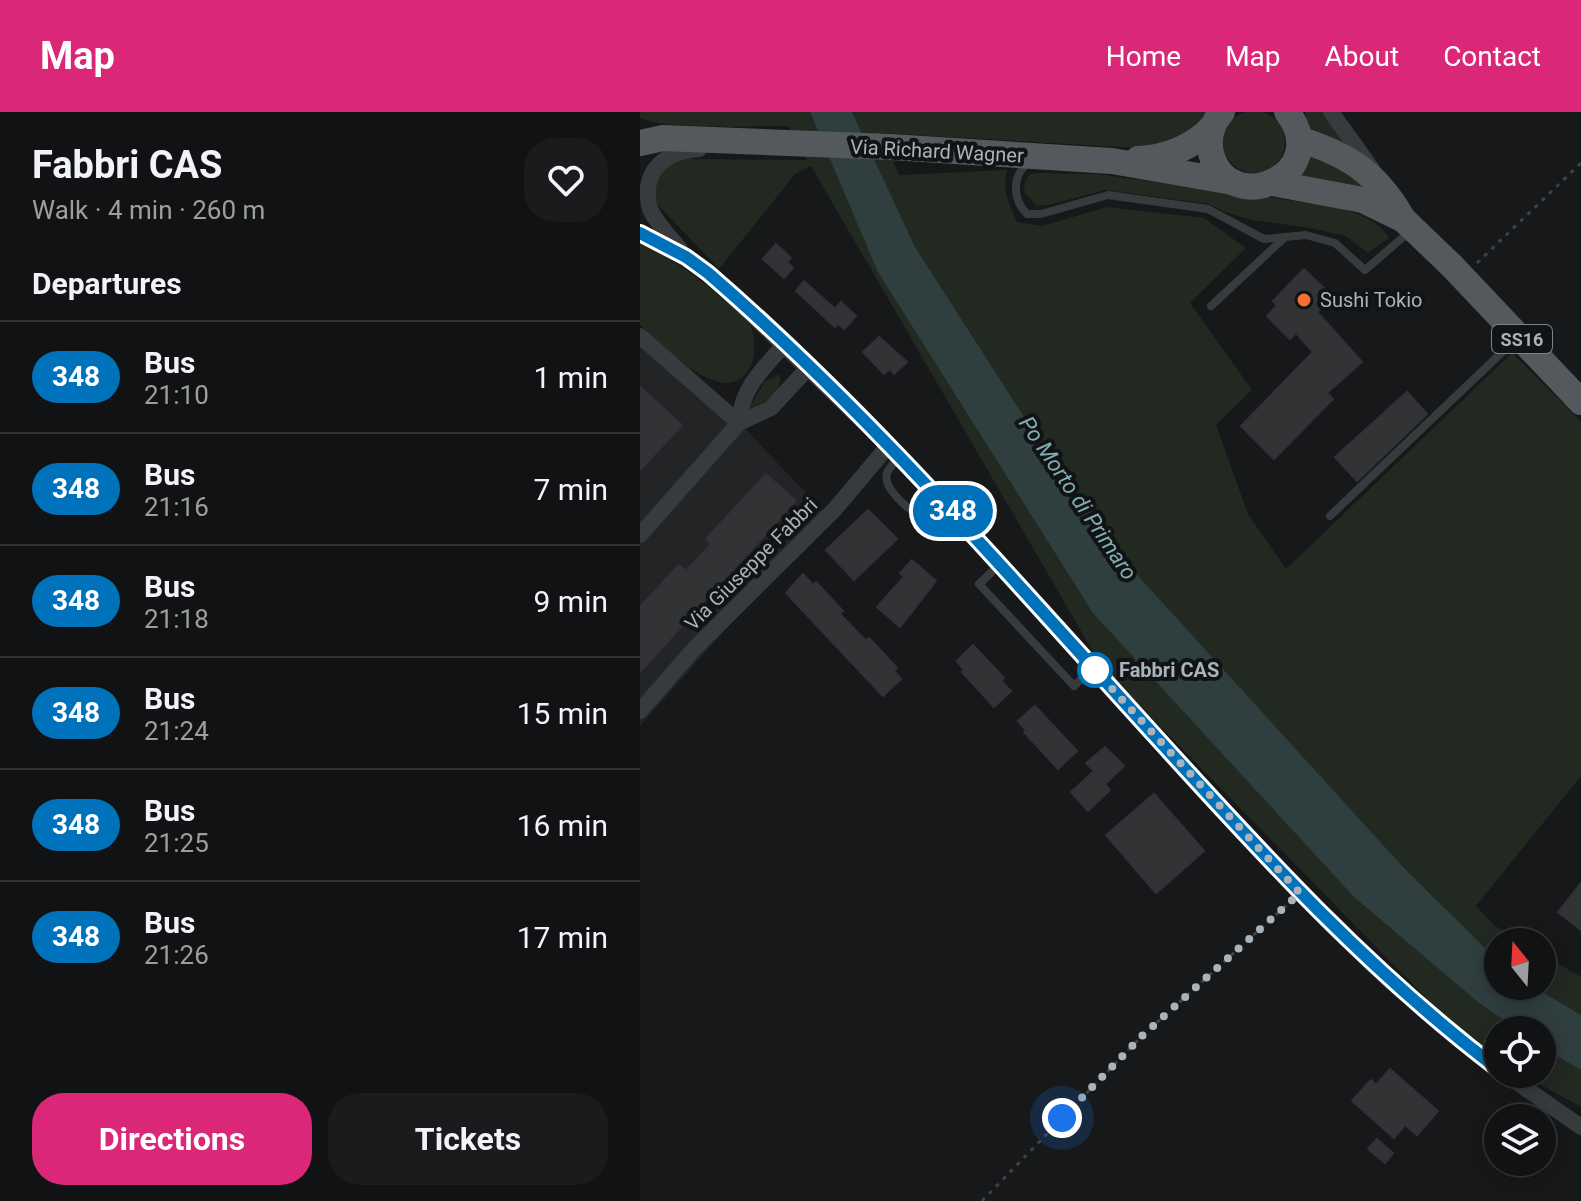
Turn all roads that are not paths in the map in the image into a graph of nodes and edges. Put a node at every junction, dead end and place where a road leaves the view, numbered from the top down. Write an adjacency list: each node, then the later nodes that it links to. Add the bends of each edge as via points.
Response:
1 (1331, 112): 10 (street)
2 (1218, 119): 7 (main road, Via Richard Wagner, via 1195,142 1163,156); 8 (main road, via 1210,148 1213,160)
3 (1295, 122): 9 (main road, via 1295,162); 10 (main road, via 1370,174)
4 (648, 136): 5 (main road, Via Richard Wagner)
5 (762, 142): 6 (main road, Via Richard Wagner); 14 (street, Via Richard Wagner, via 678,152 653,167 647,188 650,209)
6 (1037, 156): 7 (main road, Via Richard Wagner); 13 (lane, via 1016,179 1019,205 1027,214 1108,195 1208,209 1264,239)
7 (1112, 161): 8 (main road, Via Richard Wagner)
8 (1233, 182): 9 (main road, Via Richard Wagner, via 1253,187)
9 (1272, 183): 11 (main road, Via Richard Wagner, via 1363,200)
10 (1389, 194): 11 (main road)
11 (1408, 224): 13 (lane, via 1365,270 1335,243 1306,235); 17 (main road, SS16)
12 (640, 233): 14 (street)
13 (1283, 238): 15 (lane)
14 (686, 257): 18 (street)
15 (1211, 306)
16 (640, 336): 21 (street)
17 (1519, 336): 20 (main road, SS16); 24 (lane)
18 (785, 344): 19 (street); 21 (street, via 746,390)
19 (809, 367): 21 (street, via 771,408); 22 (street)
20 (1581, 402)
21 (739, 423): 25 (street)
22 (895, 451): 23 (street); 23 (lane, via 886,476 890,487 919,515); 28 (street, Via Giuseppe Fabbri, via 702,641)
23 (940, 497): 26 (street)
24 (1330, 516)
25 (640, 535)
26 (999, 565): 27 (street); 27 (lane, via 979,584 1074,686)
27 (1093, 668): 29 (street, via 1300,893 1392,983)
28 (640, 711)
29 (1484, 1058)
30 (1525, 1088): 31 (street)
31 (1581, 1127)

